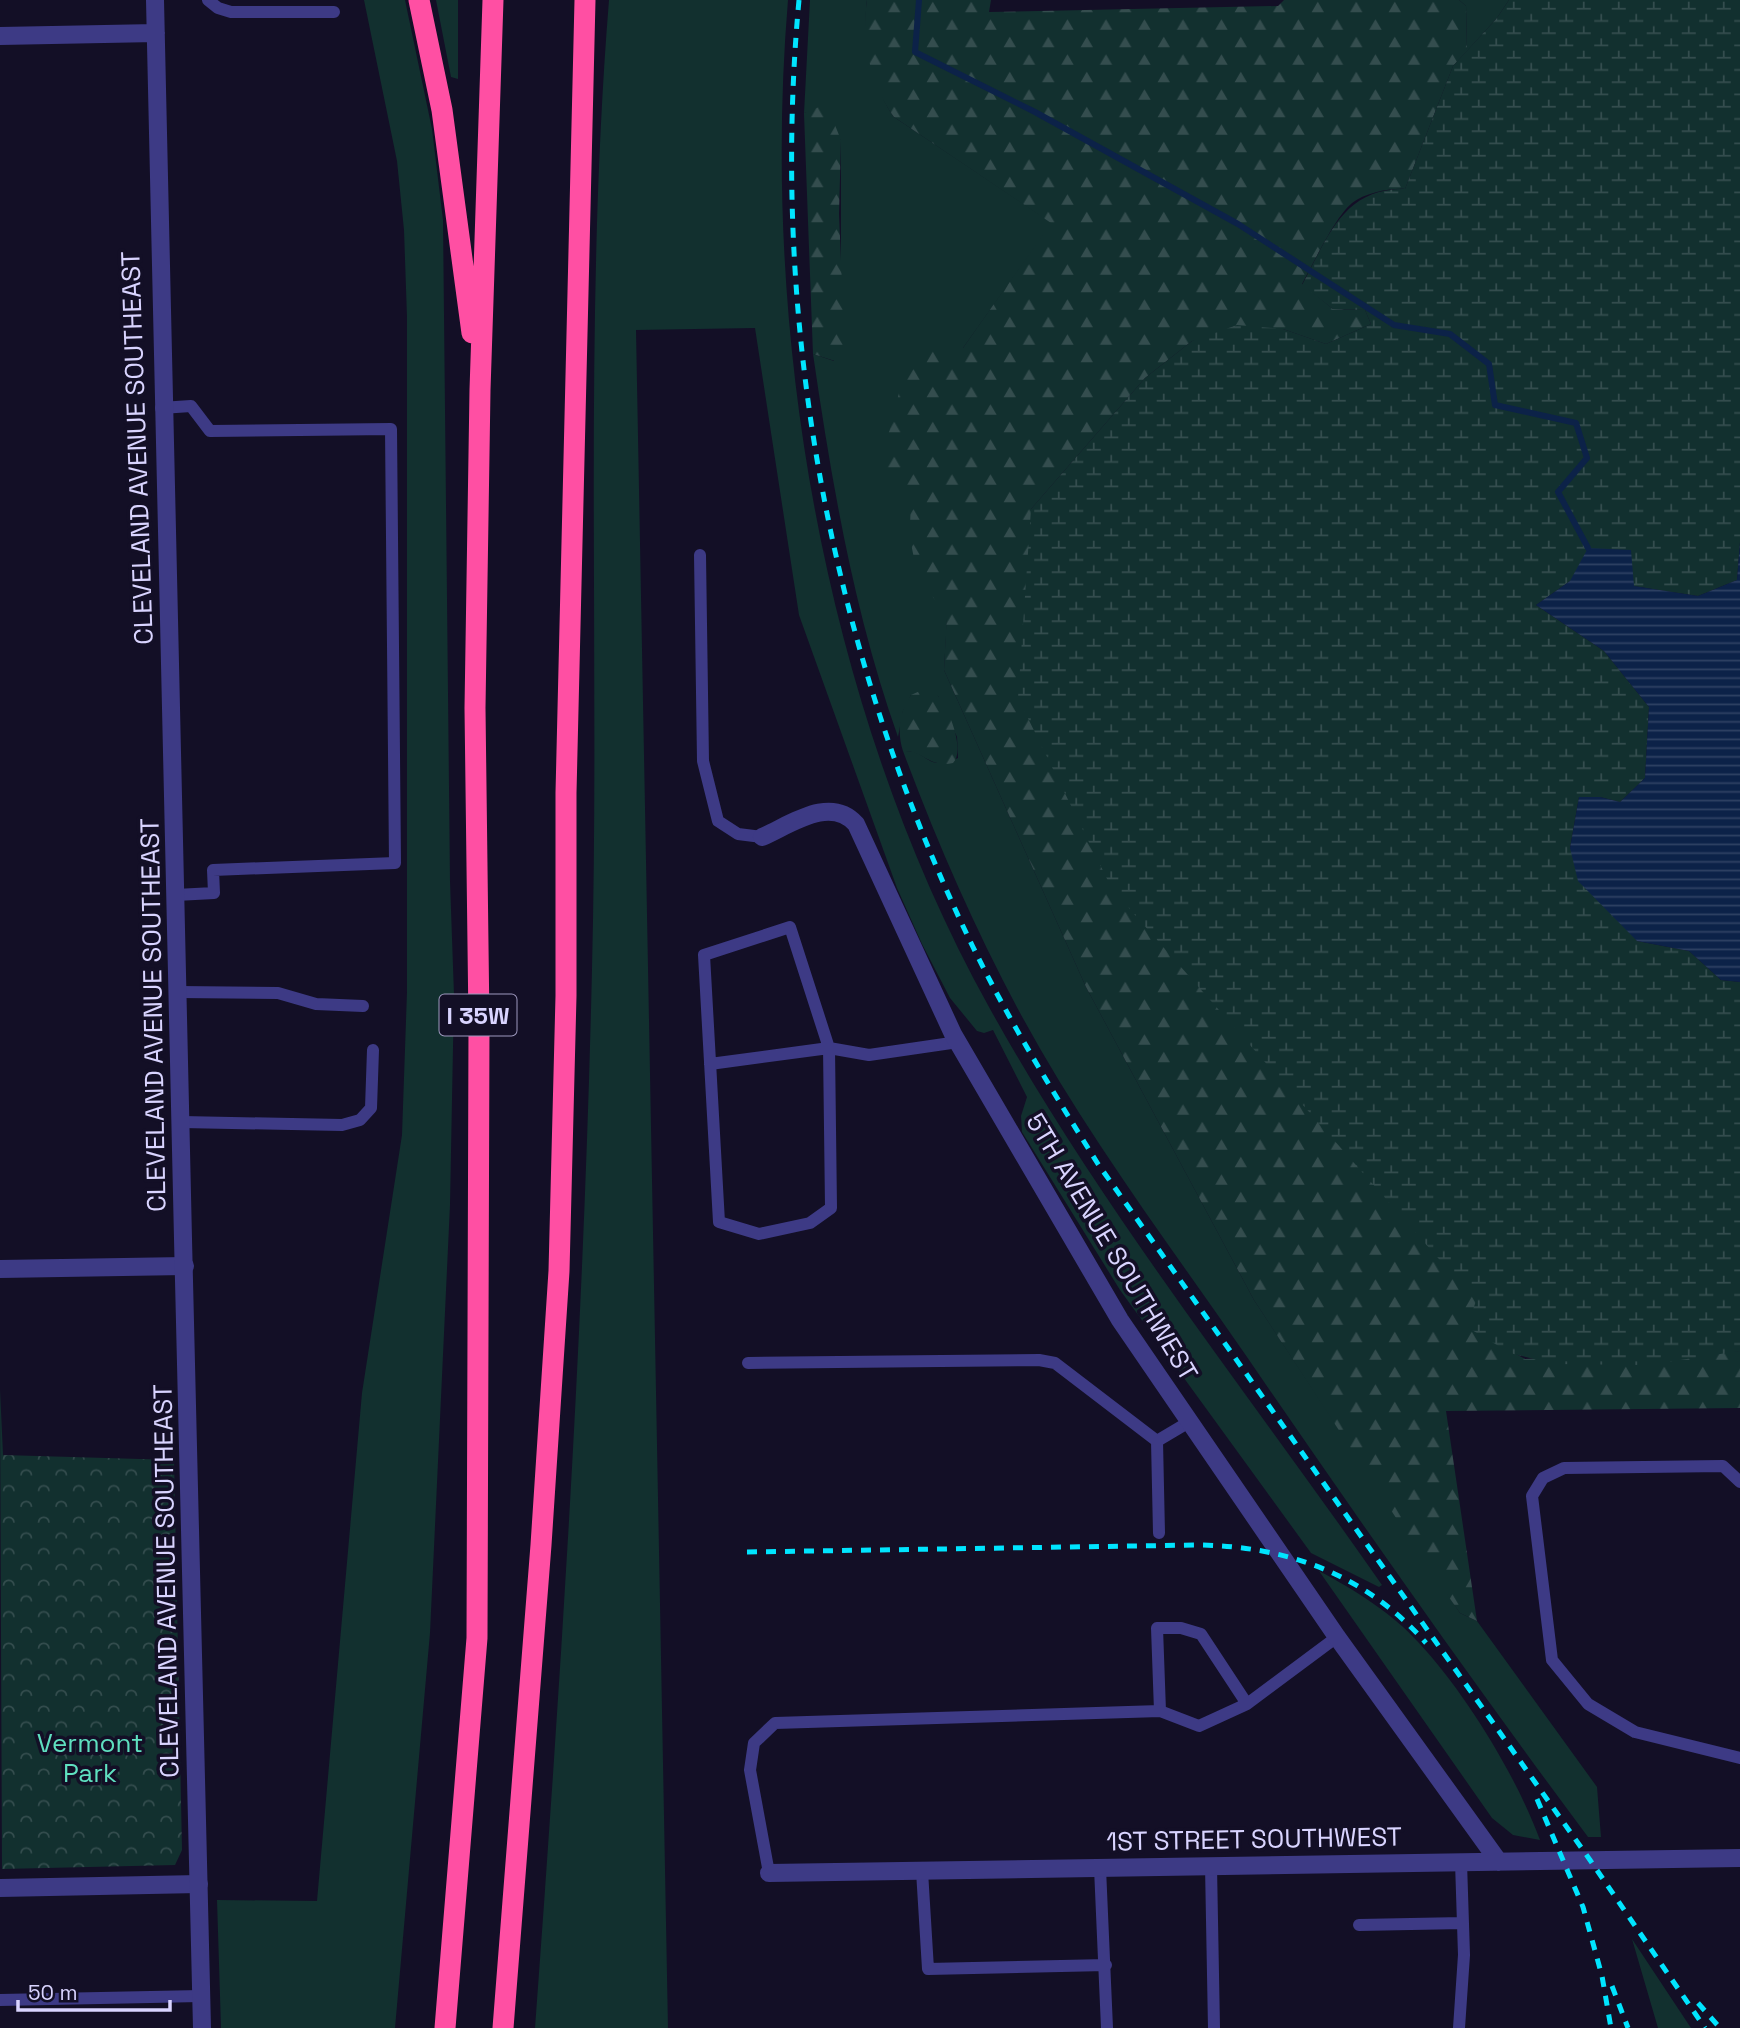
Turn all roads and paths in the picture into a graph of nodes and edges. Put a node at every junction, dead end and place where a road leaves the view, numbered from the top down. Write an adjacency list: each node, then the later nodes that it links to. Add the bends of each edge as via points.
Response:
1 (155, 0): 7 (street, CLEVELAND AVENUE SOUTHEAST)
2 (208, 0): 6 (lane, via 218,8 239,13)
3 (419, 0): 9 (highway, via 442,110)
4 (493, 0): 9 (highway, I 35W)
5 (585, 4): 48 (highway, via 559,1271)
6 (334, 12)
7 (156, 33): 8 (street); 10 (street, CLEVELAND AVENUE SOUTHEAST)
8 (0, 36)
9 (480, 390): 47 (highway, I 35W, via 475,708 477,1638)
10 (161, 408): 13 (street, CLEVELAND AVENUE SOUTHEAST); 13 (lane, via 191,406 210,431 391,429 395,863 213,870 214,892)
11 (700, 555): 12 (lane, via 703,761 718,821 738,834)
12 (762, 837): 16 (street, 5TH AVENUE SOUTHWEST, via 819,813 834,810 849,816)
13 (176, 895): 14 (street, CLEVELAND AVENUE SOUTHEAST)
14 (178, 992): 15 (lane, via 278,993 316,1004); 20 (street, CLEVELAND AVENUE SOUTHEAST)
15 (363, 1006)
16 (958, 1042): 17 (lane, via 869,1055); 24 (street, 5TH AVENUE SOUTHWEST, via 1119,1320)
17 (829, 1048): 19 (lane); 19 (lane, via 790,927 704,955); 19 (lane, via 831,1208 810,1223 759,1234 719,1222)
18 (373, 1050): 20 (lane, via 371,1108 360,1120 342,1125)
19 (710, 1064)
20 (182, 1122): 21 (street, CLEVELAND AVENUE SOUTHEAST)
21 (185, 1266): 22 (street); 39 (street, CLEVELAND AVENUE SOUTHEAST)
22 (0, 1269)
23 (748, 1363): 25 (lane, via 1055,1363)
24 (1189, 1422): 25 (lane); 28 (street, 5TH AVENUE SOUTHWEST)
25 (1157, 1441): 27 (lane)
26 (1740, 1482): 31 (lane, via 1723,1466 1564,1468 1543,1478 1532,1496 1552,1660 1588,1704 1635,1732)
27 (1159, 1533)
28 (1337, 1637): 29 (lane); 34 (street, 5TH AVENUE SOUTHWEST)
29 (1247, 1704): 30 (lane, via 1199,1726); 30 (lane, via 1202,1634 1157,1628)
30 (1160, 1711): 38 (lane, via 775,1723 754,1743 750,1770)
31 (1740, 1758)
32 (1740, 1858): 34 (street, 1ST STREET SOUTHWEST)
33 (1461, 1862): 34 (street, 1ST STREET SOUTHWEST); 35 (street, 1ST STREET SOUTHWEST); 41 (lane)
34 (1499, 1862)
35 (1211, 1866): 36 (street, 1ST STREET SOUTHWEST); 50 (lane)
36 (1100, 1868): 37 (street, 1ST STREET SOUTHWEST); 43 (lane)
37 (922, 1871): 38 (street, 1ST STREET SOUTHWEST); 43 (lane, via 928,1969)
38 (769, 1873)
39 (200, 1884): 40 (street); 44 (street, CLEVELAND AVENUE SOUTHEAST)
40 (0, 1888)
41 (1463, 1923): 42 (lane); 51 (lane)
42 (1359, 1925)
43 (1106, 1965): 49 (lane)
44 (201, 1996): 45 (lane); 46 (street, CLEVELAND AVENUE SOUTHEAST)
45 (0, 2000)
46 (202, 2028)
47 (445, 2028)
48 (503, 2028)
49 (1107, 2028)
50 (1214, 2028)
51 (1459, 2028)

